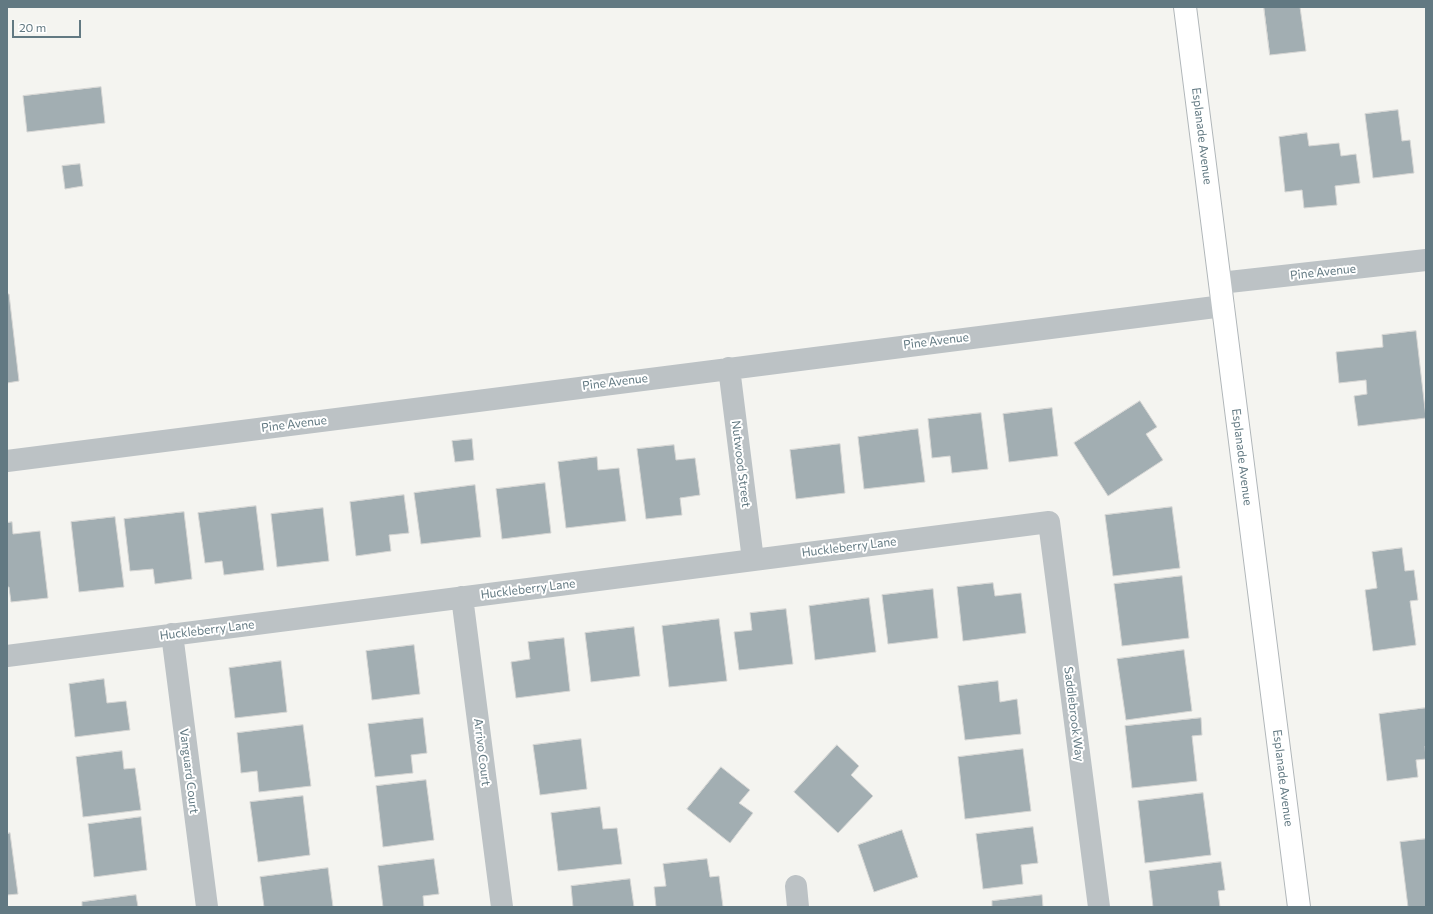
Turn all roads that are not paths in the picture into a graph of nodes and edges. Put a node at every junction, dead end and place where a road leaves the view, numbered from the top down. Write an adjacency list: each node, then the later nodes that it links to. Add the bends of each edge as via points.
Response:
1 (1186, 7): 3 (main road, Esplanade Avenue)
2 (1426, 260): 3 (street, Pine Avenue)
3 (1220, 283): 4 (main road, Esplanade Avenue)
4 (1223, 306): 5 (street, Pine Avenue); 15 (main road, Esplanade Avenue)
5 (729, 368): 6 (street, Pine Avenue); 8 (street, Nutwood Street)
6 (7, 460)
7 (1049, 522): 8 (street, Huckleberry Lane); 14 (street, Saddlebrook Way)
8 (753, 560): 9 (street, Huckleberry Lane)
9 (462, 597): 10 (street, Huckleberry Lane); 13 (street, Arrivo Court)
10 (172, 634): 11 (street, Huckleberry Lane); 12 (street, Vanguard Court)
11 (7, 656)
12 (207, 907)
13 (502, 907)
14 (1099, 907)
15 (1300, 907)

